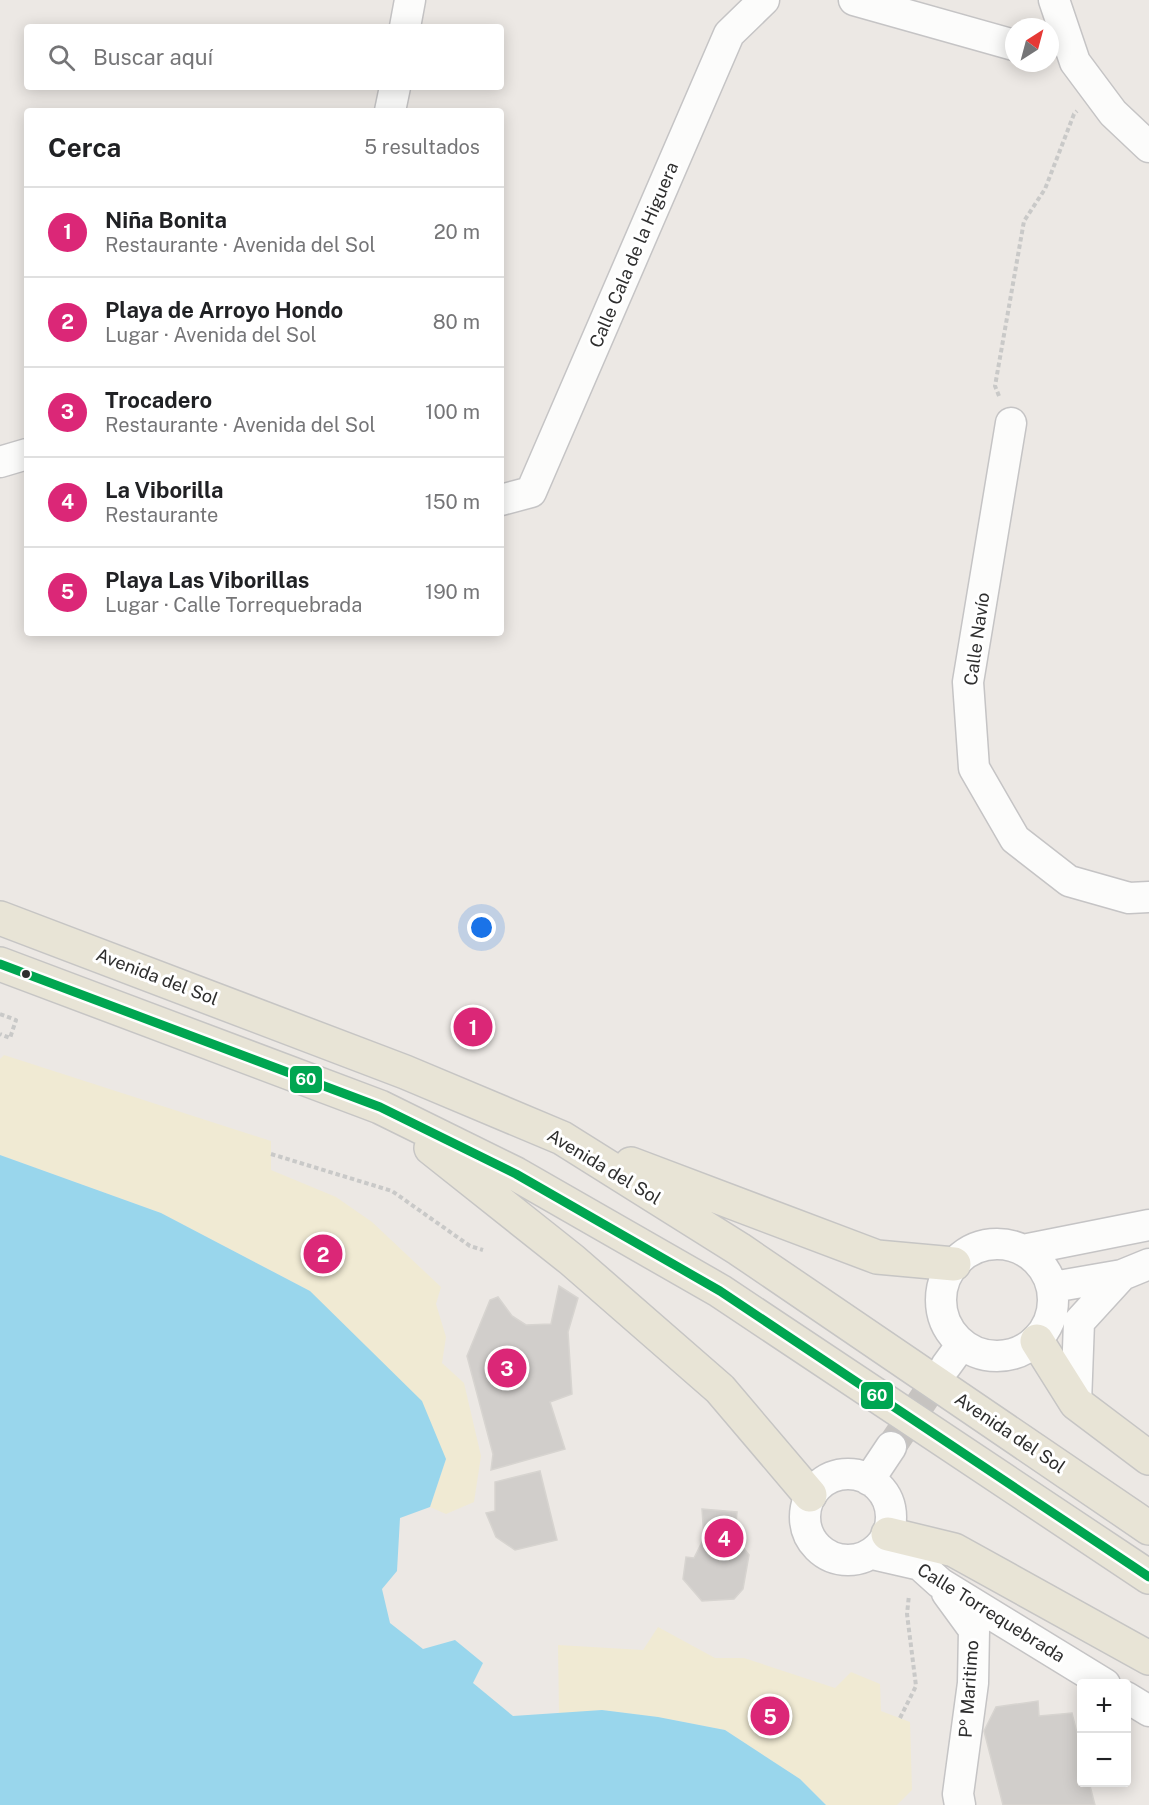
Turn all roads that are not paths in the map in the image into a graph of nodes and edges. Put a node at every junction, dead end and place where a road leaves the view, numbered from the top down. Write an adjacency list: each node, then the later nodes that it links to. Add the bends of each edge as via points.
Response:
1 (410, 0): 5 (street)
2 (764, 0): 14 (street, Calle Cala de la Higuera, via 729,34 531,492)
3 (854, 0): 6 (street)
4 (1054, 0): 7 (street)
5 (406, 24)
6 (1005, 42)
7 (1062, 59): 10 (street)
8 (394, 90): 9 (street)
9 (391, 108)
10 (1149, 147)
11 (1011, 423): 15 (street, Calle Navío, via 968,682 974,768 1015,840 1069,881 1130,898)
12 (24, 455): 13 (street)
13 (0, 462)
14 (504, 499)
15 (1149, 897)
16 (0, 918): 19 (main road, Avenida del Sol, via 405,1072)
17 (0, 964): 18 (main road)
18 (380, 1107): 30 (main road, via 572,1260 720,1389); 33 (main road, via 516,1174 720,1291)
19 (562, 1138): 22 (main road, via 877,1257); 31 (main road, Avenida del Sol, via 739,1249)
20 (1149, 1225): 21 (street)
21 (1023, 1250): 22 (street, via 1005,1244 986,1245 968,1252); 24 (street, via 1036,1259)
22 (954, 1264): 25 (street, via 941,1297 954,1355 976,1352 1008,1356)
23 (1135, 1270): 24 (street); 26 (street, via 1079,1322)
24 (1053, 1287): 25 (street, via 1048,1325)
25 (1037, 1341): 26 (main road)
26 (1076, 1403): 28 (main road)
27 (891, 1447): 29 (street)
28 (1149, 1458)
29 (869, 1480): 30 (street, via 857,1475 837,1476 819,1484); 32 (street, via 887,1500 891,1517)
30 (810, 1495): 32 (street, via 804,1523 818,1549 844,1561 859,1559)
31 (1149, 1528)
32 (880, 1544): 34 (street, Calle Torrequebrada, via 920,1565); 35 (main road, via 954,1550)
33 (1149, 1578)
34 (940, 1583): 36 (street, Calle Torrequebrada); 39 (street, Pº Maritimo, via 974,1630 974,1683 958,1794)
35 (1149, 1658)
36 (1098, 1679)
37 (1131, 1700): 38 (street)
38 (1149, 1711)
39 (960, 1805)

